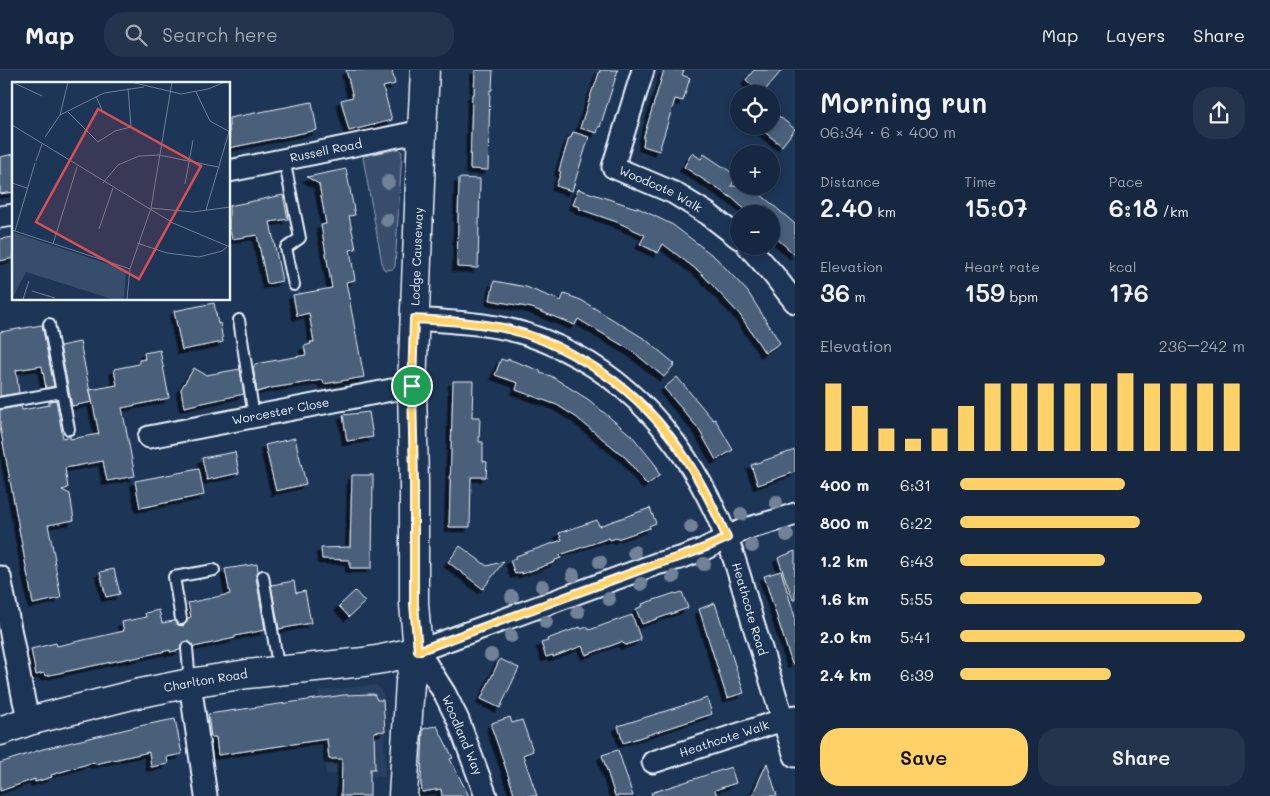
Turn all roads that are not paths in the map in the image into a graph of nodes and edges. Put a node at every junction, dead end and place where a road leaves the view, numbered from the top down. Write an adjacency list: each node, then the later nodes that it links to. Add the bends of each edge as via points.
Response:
1 (425, 70): 3 (main road, Lodge Causeway)
2 (643, 70): 6 (street, Woodcote Walk, via 613,167 674,193)
3 (422, 131): 4 (street, Russell Road); 10 (main road, Lodge Causeway)
4 (284, 159): 5 (street, Russell Road); 8 (lane, via 300,238 286,248)
5 (230, 171)
6 (730, 231)
7 (756, 255): 9 (street)
8 (294, 285)
9 (795, 302)
10 (414, 319): 13 (main road, Lodge Causeway); 20 (street, Heathcote Road, via 468,323 529,335 603,372 666,430 691,466)
11 (239, 320): 16 (lane)
12 (49, 324): 14 (lane)
13 (412, 386): 16 (street, Worcester Close); 26 (main road, Lodge Causeway, via 414,604)
14 (62, 392): 15 (lane); 17 (lane)
15 (0, 403)
16 (254, 417): 18 (street, Worcester Close)
17 (69, 429)
18 (149, 437)
19 (795, 514): 20 (street)
20 (727, 538): 26 (street, via 702,550); 29 (street, Heathcote Road)
21 (214, 570): 24 (lane, via 174,576)
22 (263, 576): 27 (lane)
23 (0, 577): 30 (street)
24 (181, 619)
25 (187, 648): 28 (lane)
26 (418, 651): 27 (main road, Charlton Road); 35 (main road, Lodge Causeway, via 410,682); 36 (street, Woodland Way, via 446,694)
27 (280, 672): 28 (main road, Charlton Road)
28 (190, 683): 30 (main road, Charlton Road); 34 (street)
29 (789, 718): 32 (street, Heathcote Road); 33 (street, Heathcote Walk)
30 (30, 721): 31 (main road, Charlton Road)
31 (0, 731)
32 (795, 756)
33 (653, 762)
34 (206, 796)
35 (403, 796)
36 (486, 796)

